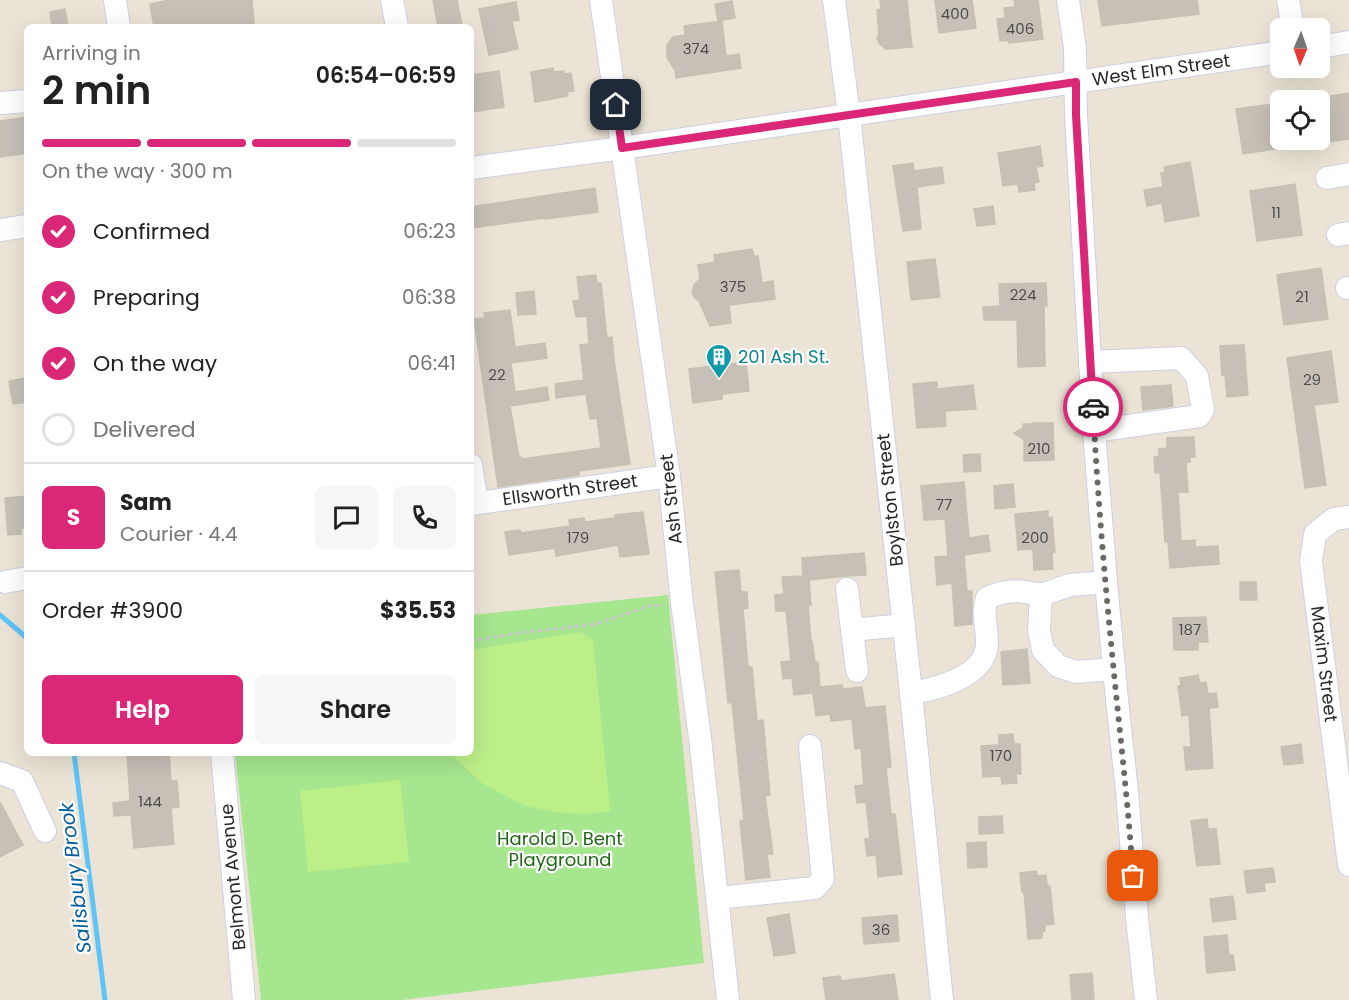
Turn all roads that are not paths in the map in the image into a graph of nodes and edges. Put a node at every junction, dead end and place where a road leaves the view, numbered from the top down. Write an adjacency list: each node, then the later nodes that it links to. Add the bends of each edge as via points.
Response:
1 (115, 0): 8 (street)
2 (392, 0): 9 (street)
3 (601, 0): 17 (street, Ash Street)
4 (834, 0): 16 (street, Boylston Street)
5 (1068, 0): 13 (street)
6 (1288, 0): 7 (street)
7 (1291, 18)
8 (119, 24)
9 (396, 24)
10 (1349, 42): 11 (street)
11 (1330, 45)
12 (1270, 54): 13 (street, West Elm Street)
13 (1076, 82): 16 (street, West Elm Street); 21 (street)
14 (24, 101): 15 (street)
15 (0, 104)
16 (849, 115): 17 (street, West Elm Street); 29 (street, Boylston Street)
17 (622, 148): 18 (street, West Elm Street); 23 (street, Ash Street)
18 (474, 168)
19 (24, 226): 20 (street)
20 (0, 230)
21 (1090, 362): 22 (street); 22 (street, via 1181,358 1197,376 1203,410 1199,416)
22 (1094, 431): 26 (street)
23 (669, 476): 24 (street, Ellsworth Street); 39 (street, Ash Street)
24 (474, 504)
25 (1349, 517): 38 (street, Maxim Street, via 1334,519 1315,534 1311,561)
26 (1106, 582): 28 (street, via 1070,585); 31 (street)
27 (847, 589): 30 (street)
28 (1041, 595): 31 (street, via 1039,631 1043,650 1058,666 1076,672); 33 (street, via 1012,591 987,598 983,608 987,646 979,665 954,682)
29 (904, 625): 30 (street); 33 (street, Boylston Street)
30 (852, 630): 32 (street)
31 (1114, 669): 43 (street)
32 (857, 671)
33 (911, 693): 42 (street, Boylston Street)
34 (810, 746): 39 (street, via 823,879 815,888)
35 (222, 756): 40 (street, Belmont Avenue)
36 (0, 772): 37 (street, via 22,781)
37 (45, 831)
38 (1349, 866)
39 (717, 898): 41 (street, Ash Street)
40 (244, 1000)
41 (728, 1000)
42 (942, 1000)
43 (1146, 1000)

